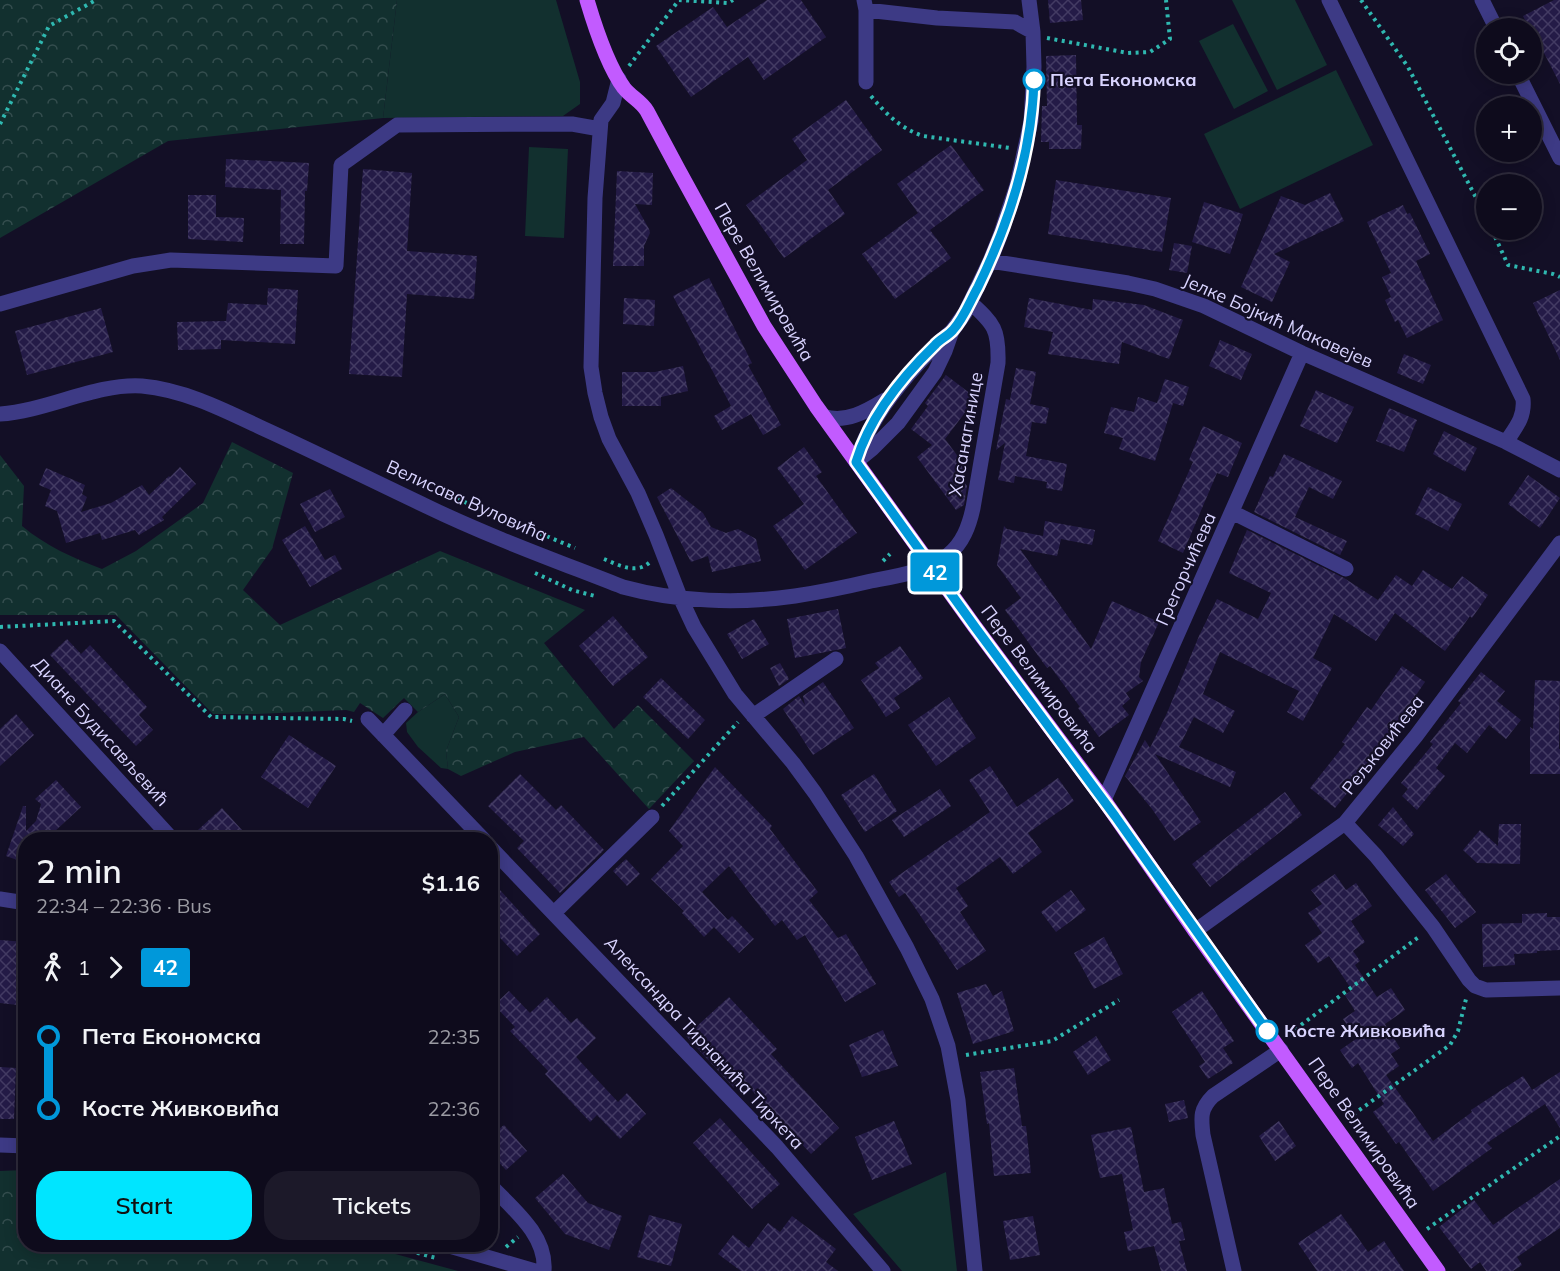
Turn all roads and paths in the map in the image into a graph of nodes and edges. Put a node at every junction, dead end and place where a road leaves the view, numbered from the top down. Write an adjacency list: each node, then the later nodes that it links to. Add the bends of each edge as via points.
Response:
1 (96, 0): 15 (path, via 49,26)
2 (587, 0): 12 (main road, Пере Велимировића)
3 (733, 0): 12 (path, via 679,0)
4 (1029, 0): 11 (street)
5 (1166, 0): 11 (path, via 1170,39 1150,52 1128,53)
6 (1329, 0): 30 (street, via 1523,399 1522,417)
7 (1361, 0): 19 (path, via 1408,67)
8 (1482, 0): 10 (street)
9 (865, 5): 11 (street, via 937,18 1014,22); 13 (street)
10 (1491, 18)
11 (1033, 32): 21 (street, via 1031,121 1017,185)
12 (619, 79): 16 (street); 29 (main road, Пере Велимировића, via 647,111 765,326)
13 (866, 82): 17 (path, via 870,96 884,112 910,131)
14 (1523, 84): 18 (street)
15 (0, 124)
16 (600, 129): 24 (street, via 572,124 397,125 341,165 336,266 171,260 133,266); 36 (street, via 591,367 609,439)
17 (1013, 149)
18 (1560, 159)
19 (1476, 198)
20 (1497, 240): 22 (path, via 1508,265)
21 (990, 261): 23 (street); 26 (street, Јелке Бојкић Макавејев, via 1155,289 1204,306)
22 (1560, 277)
23 (970, 302): 25 (street); 41 (street, Хасанагинице, via 989,319 996,334 998,363 970,523 957,547)
24 (0, 304)
25 (952, 331): 27 (street, via 936,343); 31 (street, via 935,372 898,423)
26 (1302, 353): 30 (street, Јелке Бојкић Макавејев); 34 (street, Грегорчићева)
27 (888, 399): 29 (street, via 844,418); 31 (street, via 868,430)
28 (0, 414): 43 (street, Велисава Вуловића, via 114,388 143,386 176,392 497,537 623,588)
29 (823, 416): 31 (main road, Пере Велимировића)
30 (1506, 442): 32 (street, Јелке Бојкић Макавејев)
31 (856, 462): 41 (main road, Пере Велимировића)
32 (1560, 470)
33 (433, 489): 37 (path)
34 (1232, 512): 42 (street); 52 (street, Грегорчићева)
35 (1560, 543): 54 (street, Рељковићева)
36 (661, 547): 39 (path, via 653,550 651,561 639,568 630,569); 43 (street)
37 (576, 549)
38 (890, 554): 40 (path)
39 (598, 557)
40 (880, 564)
41 (931, 566): 43 (street, Велисава Вуловића, via 778,598); 52 (main road, Пере Велимировића)
42 (1346, 569)
43 (680, 597): 48 (street, via 709,653)
44 (0, 627): 49 (path, via 114,621 211,717)
45 (0, 651): 55 (street, Диане Будисављевић)
46 (836, 659): 48 (street)
47 (405, 710): 51 (street)
48 (751, 713): 53 (path); 67 (street, via 810,786 856,856 923,978)
49 (344, 719)
50 (368, 719): 51 (street)
51 (383, 735): 56 (street)
52 (1104, 800): 62 (main road, Пере Велимировића)
53 (652, 817): 60 (street)
54 (1345, 823): 61 (street); 62 (street, Рељковићева)
55 (166, 832)
56 (476, 832)
57 (498, 855): 60 (street, Александра Тирнанића Тиркета)
58 (0, 899): 59 (street)
59 (18, 902)
60 (554, 913): 77 (street, Александра Тирнанића Тиркета, via 777,1147)
61 (1433, 927): 63 (street); 66 (path)
62 (1196, 931): 66 (main road, Пере Велимировића)
63 (1469, 980): 64 (street, via 1486,990); 68 (path, via 1458,1031 1450,1045)
64 (1560, 988)
65 (1119, 999): 67 (path, via 1052,1041)
66 (1279, 1047): 79 (street, via 1213,1096 1202,1112 1203,1135); 80 (main road, Пере Велимировића)
67 (951, 1058): 78 (street)
68 (1344, 1121)
69 (1560, 1136): 73 (path, Пере Велимировића)
70 (0, 1144): 71 (street)
71 (18, 1145)
72 (498, 1193): 76 (street, via 531,1228 539,1243)
73 (1421, 1233)
74 (470, 1252): 75 (street)
75 (535, 1271)
76 (544, 1271)
77 (883, 1271)
78 (975, 1271)
79 (1234, 1271)
80 (1438, 1271)

